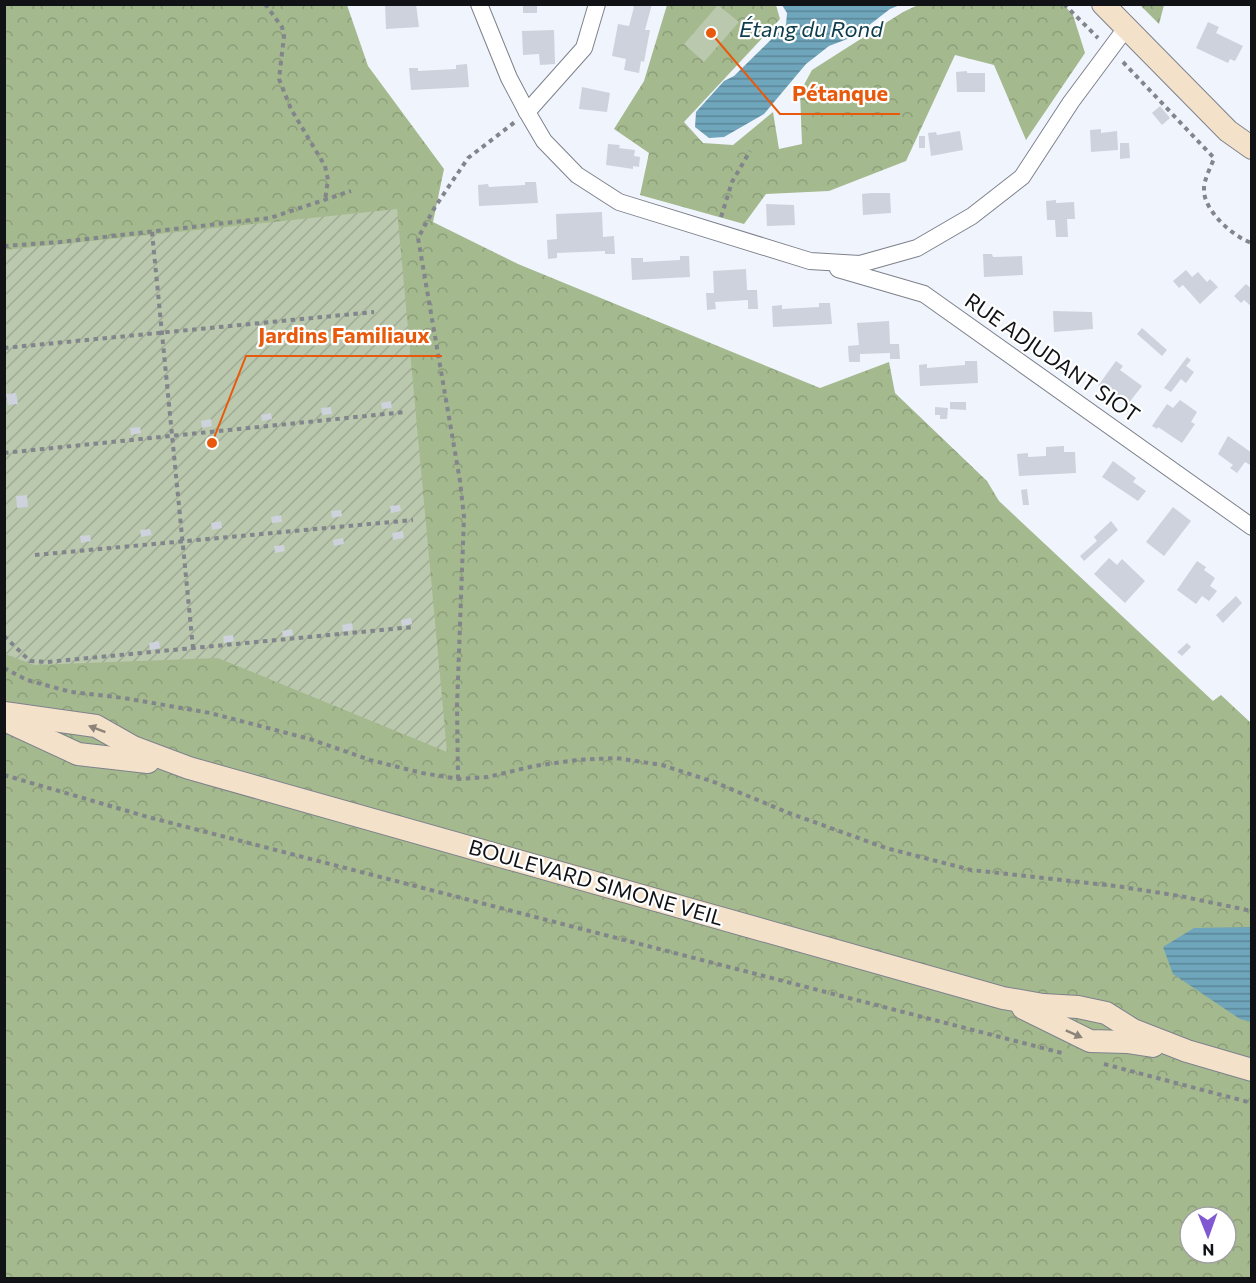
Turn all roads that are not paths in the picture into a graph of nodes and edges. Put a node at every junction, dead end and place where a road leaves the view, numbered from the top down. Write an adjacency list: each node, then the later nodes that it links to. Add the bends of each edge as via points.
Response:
1 (479, 4): 5 (street)
2 (597, 4): 5 (street, via 584,48)
3 (1103, 4): 4 (main road)
4 (1126, 28): 6 (main road, via 1228,131); 7 (street, via 1022,177 972,216 917,248 860,264)
5 (527, 112): 7 (street, via 544,141 577,175 619,202)
6 (1251, 148)
7 (810, 261): 8 (street, RUE ADJUDANT SIOT, via 924,294)
8 (1251, 527)
9 (4, 713): 11 (main road, BOULEVARD SIMONE VEIL, one-way to 9, via 133,747 96,726)
10 (4, 720): 11 (main road, BOULEVARD SIMONE VEIL, via 78,754)
11 (189, 768): 12 (main road, BOULEVARD SIMONE VEIL)
12 (1003, 998): 13 (main road, BOULEVARD SIMONE VEIL, via 1106,1013 1133,1030); 13 (main road, BOULEVARD SIMONE VEIL, one-way to 13, via 1090,1041)
13 (1186, 1051): 14 (main road, BOULEVARD SIMONE VEIL)
14 (1251, 1070)

